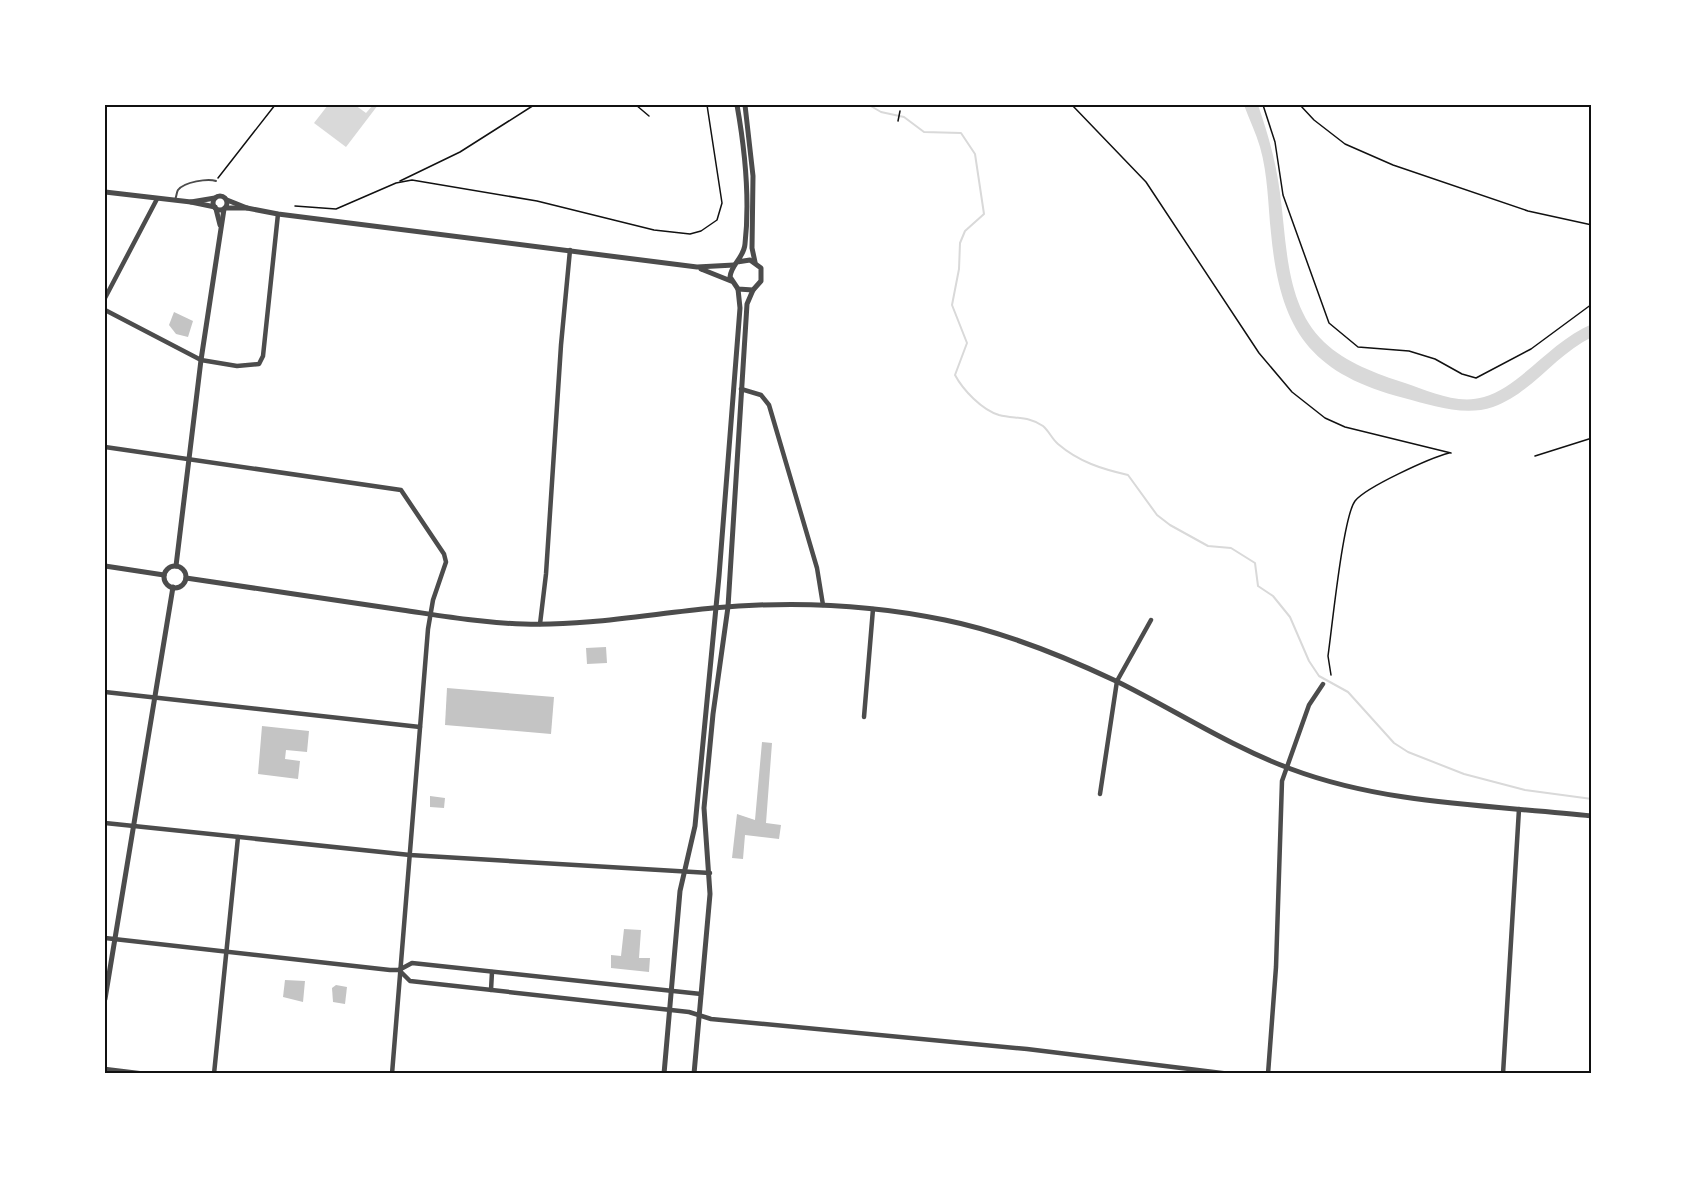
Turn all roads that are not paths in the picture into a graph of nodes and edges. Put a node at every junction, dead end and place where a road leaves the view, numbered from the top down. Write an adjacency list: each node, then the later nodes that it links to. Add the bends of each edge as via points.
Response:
1 (737, 105): 17 (street, via 746,203 745,245)
2 (745, 105): 16 (street, via 753,176)
3 (216, 182): 8 (lane, via 207,179 182,187)
4 (105, 192): 6 (street)
5 (215, 198): 7 (street, via 222,196); 9 (street); 10 (street)
6 (157, 199): 8 (street); 22 (street)
7 (227, 200): 11 (street); 12 (street)
8 (175, 201): 9 (street)
9 (191, 202): 10 (street)
10 (216, 208): 11 (street); 14 (street)
11 (224, 208): 12 (street); 14 (street)
12 (247, 208): 13 (street)
13 (278, 214): 15 (street); 24 (street, via 259,364 237,366)
14 (220, 225): 24 (street)
15 (570, 249): 18 (street); 39 (street)
16 (755, 262): 17 (street, via 746,259); 21 (street, via 762,277)
17 (736, 263): 18 (street); 19 (street)
18 (697, 267): 19 (street)
19 (731, 281): 20 (street)
20 (738, 289): 21 (street); 35 (street, via 740,308)
21 (753, 290): 25 (street, via 747,304)
22 (105, 298)
23 (105, 310): 24 (street)
24 (201, 360): 27 (street)
25 (741, 389): 33 (street, via 762,395 770,405 817,568); 34 (street)
26 (105, 447): 27 (street)
27 (189, 460): 29 (street); 37 (street, via 400,490 446,562)
28 (105, 566): 30 (street)
29 (176, 566): 30 (street, via 167,569); 31 (street)
30 (165, 575): 32 (street, via 167,584)
31 (186, 578): 32 (street, via 180,586); 37 (street)
32 (173, 587): 43 (street)
33 (823, 605): 34 (street); 36 (street)
34 (728, 607): 35 (street); 50 (street)
35 (716, 608): 39 (street); 49 (street)
36 (873, 609): 40 (street, via 947,620 998,633); 44 (street)
37 (430, 615): 39 (street); 45 (street)
38 (1151, 620): 40 (street)
39 (540, 624)
40 (1117, 681): 46 (street, via 1228,742); 47 (street)
41 (1323, 684): 46 (street, via 1309,705)
42 (105, 693): 43 (street)
43 (153, 698): 45 (street); 53 (street)
44 (864, 717)
45 (420, 727): 55 (street)
46 (1287, 768): 48 (street, via 1406,797); 76 (street, via 1282,781)
47 (1100, 794)
48 (1519, 808): 51 (street); 77 (street)
49 (696, 816): 50 (street); 56 (street)
50 (704, 816): 57 (street)
51 (1592, 816)
52 (105, 823): 53 (street)
53 (133, 826): 54 (street); 59 (street)
54 (238, 837): 55 (street); 60 (street)
55 (410, 855): 56 (street); 61 (street)
56 (683, 871): 57 (street); 64 (street)
57 (710, 873): 65 (street)
58 (105, 938): 59 (street)
59 (115, 939): 60 (street); 66 (street)
60 (226, 952): 61 (street); 71 (street)
61 (399, 970): 62 (street, via 412,963); 63 (street, via 410,981); 72 (street)
62 (492, 972): 63 (street); 64 (street)
63 (491, 990): 67 (street)
64 (671, 991): 65 (street); 67 (street)
65 (701, 994): 68 (street)
66 (105, 999)
67 (670, 1010): 68 (street); 73 (street)
68 (699, 1014): 74 (street); 75 (street, via 711,1019 1028,1049)
69 (105, 1069): 70 (street)
70 (146, 1074)
71 (214, 1074)
72 (392, 1074)
73 (664, 1074)
74 (694, 1074)
75 (1230, 1074)
76 (1268, 1074)
77 (1503, 1074)

